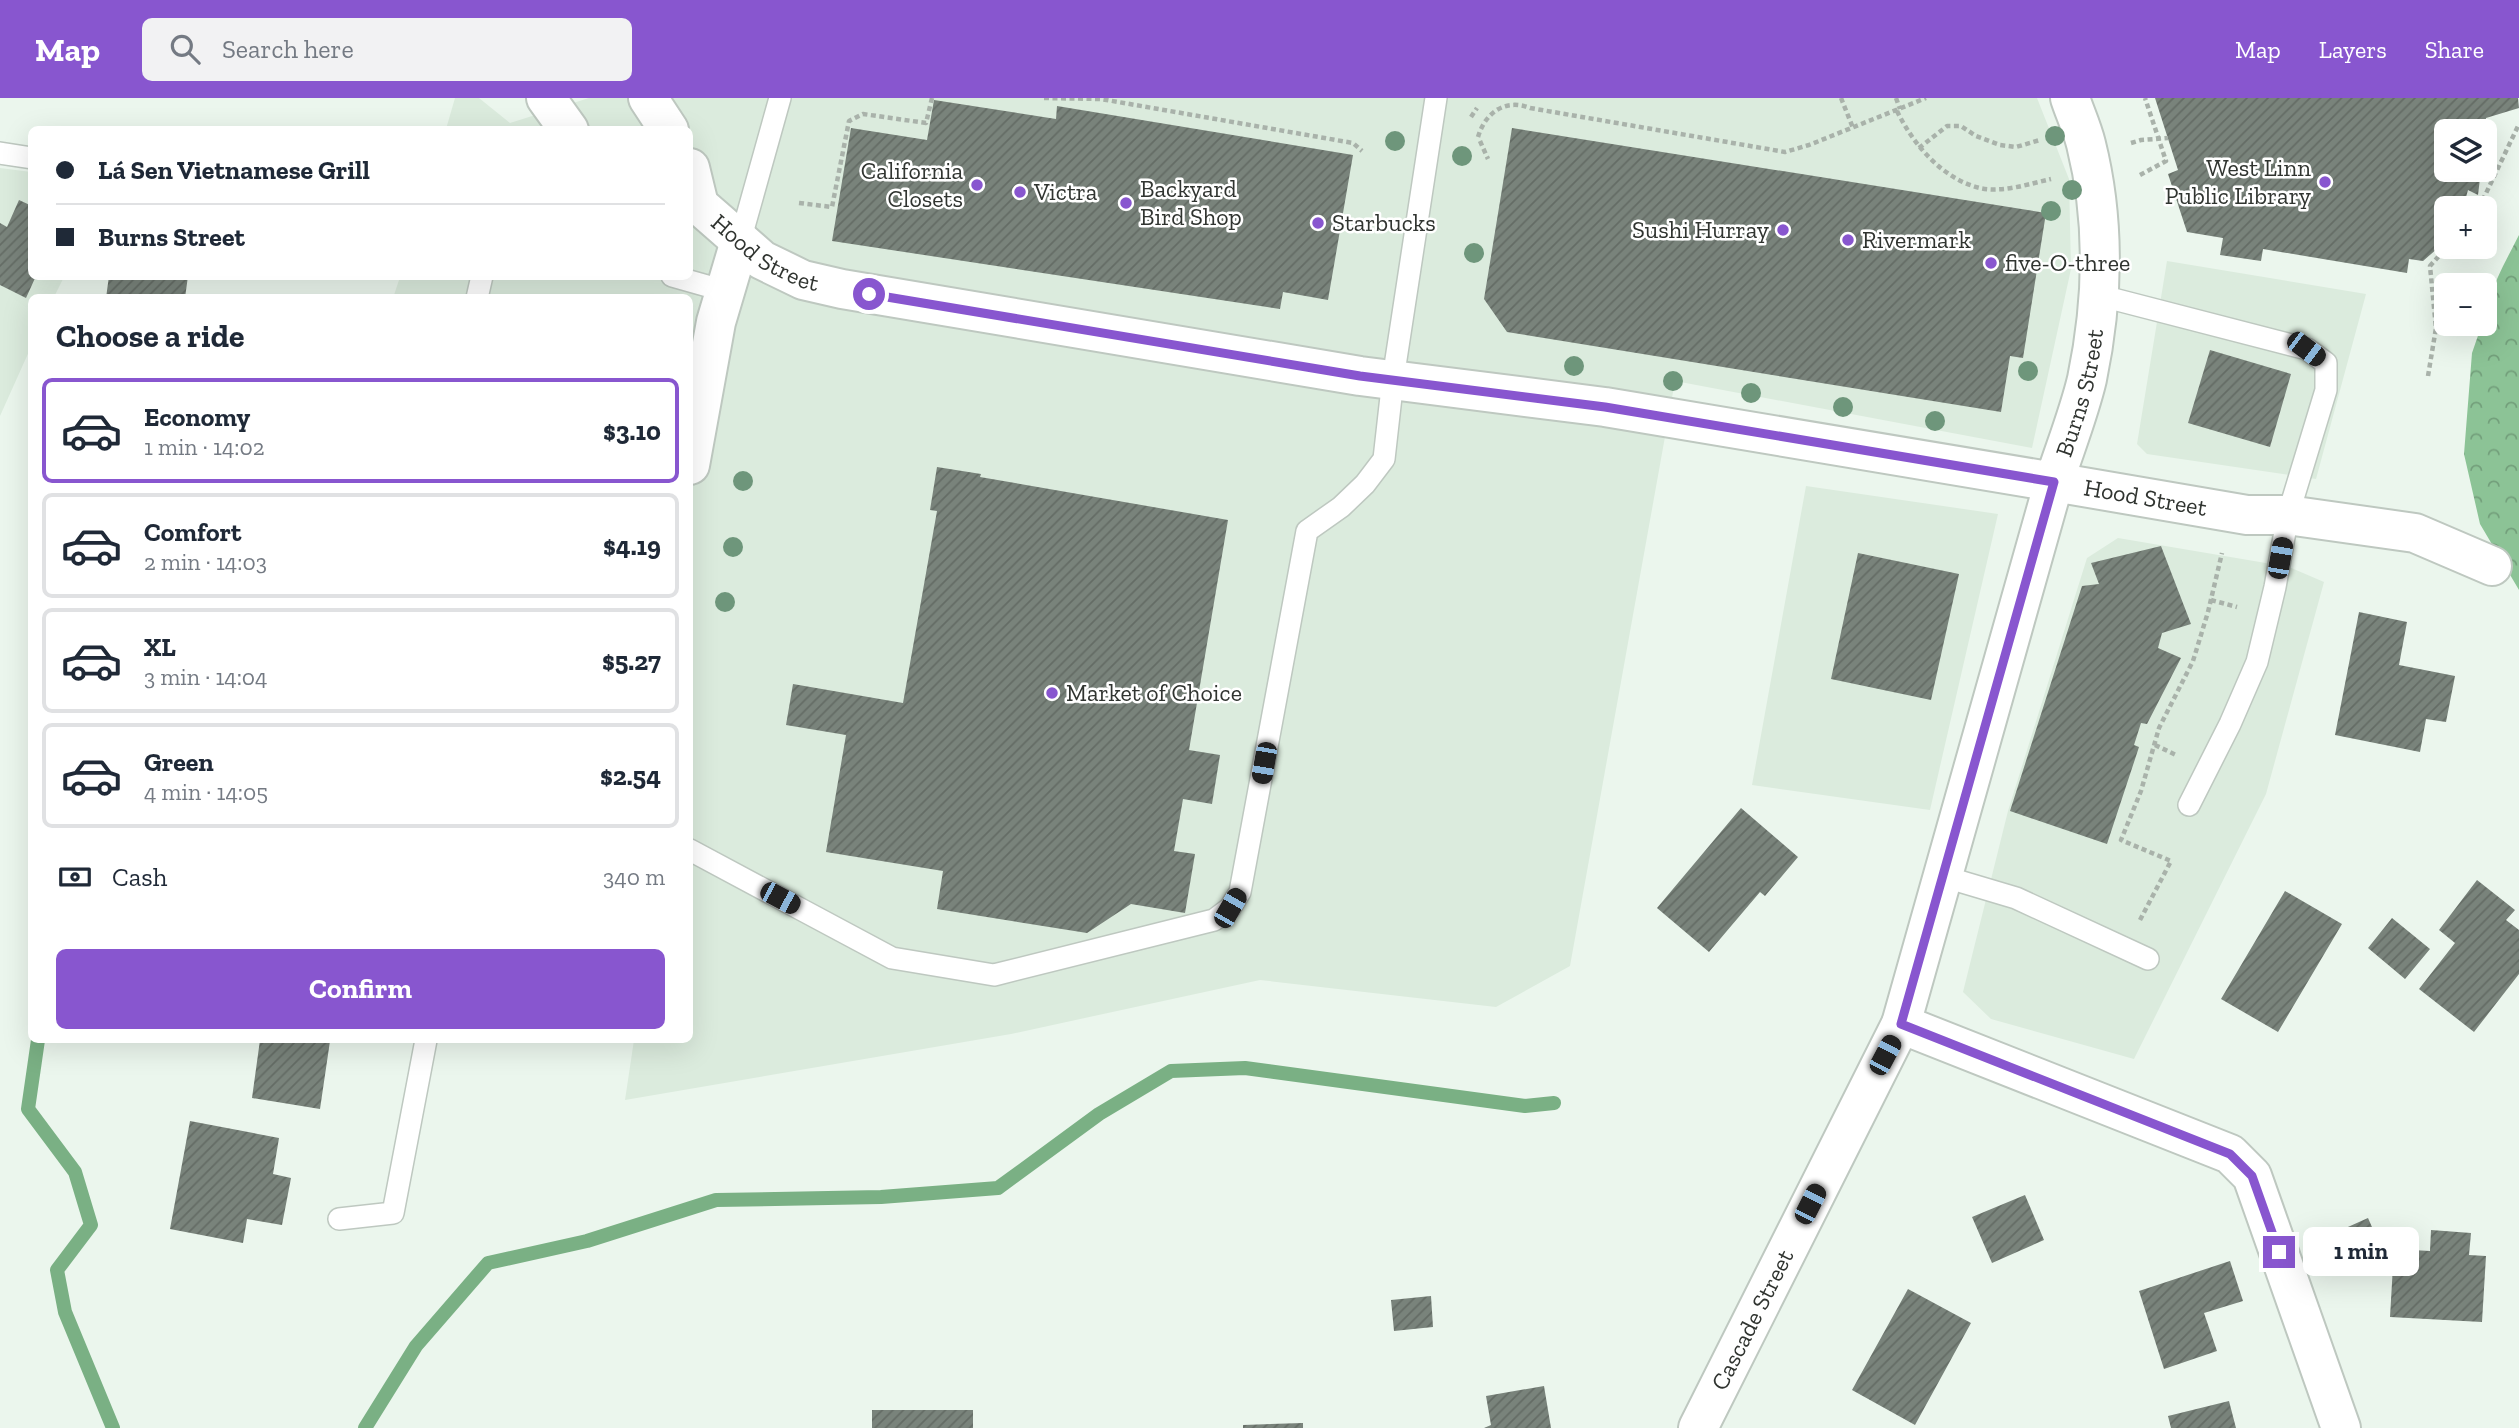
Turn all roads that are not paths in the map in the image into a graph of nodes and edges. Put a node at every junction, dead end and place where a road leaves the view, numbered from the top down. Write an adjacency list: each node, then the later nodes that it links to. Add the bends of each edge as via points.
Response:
1 (546, 98): 6 (street)
2 (649, 98): 7 (street)
3 (780, 98): 11 (lane)
4 (1436, 98): 15 (lane)
5 (2070, 98): 14 (street, Burns Street, via 2098,205)
6 (566, 126)
7 (666, 126)
8 (0, 153): 9 (lane)
9 (28, 157)
10 (694, 204): 11 (street, Hood Street)
11 (740, 242): 13 (street); 15 (street, Hood Street, via 779,270 842,289)
12 (687, 280): 13 (lane)
13 (725, 290): 16 (street)
14 (2098, 295): 17 (street, Burns Street, via 2086,381); 18 (lane, via 2306,349 2326,363 2326,390)
15 (1393, 379): 17 (street, Hood Street, via 1605,407); 21 (lane, via 1384,458 1342,507 1307,531 1240,892 1230,908 1214,920 994,975 892,958)
16 (693, 448)
17 (2054, 482): 18 (street, Hood Street, via 2247,515); 22 (street, Burns Street)
18 (2288, 515): 19 (street, Hood Street, via 2415,533); 20 (lane, via 2257,662)
19 (2492, 566)
20 (2189, 805)
21 (693, 852)
22 (1942, 876): 23 (lane, via 2016,898); 24 (street, Burns Street)
23 (2148, 959)
24 (1901, 1024): 27 (street, Cascade Street); 28 (street, via 2230,1154 2252,1176)
25 (425, 1043): 26 (lane, via 393,1213)
26 (339, 1219)
27 (1698, 1428)
28 (2341, 1428)

